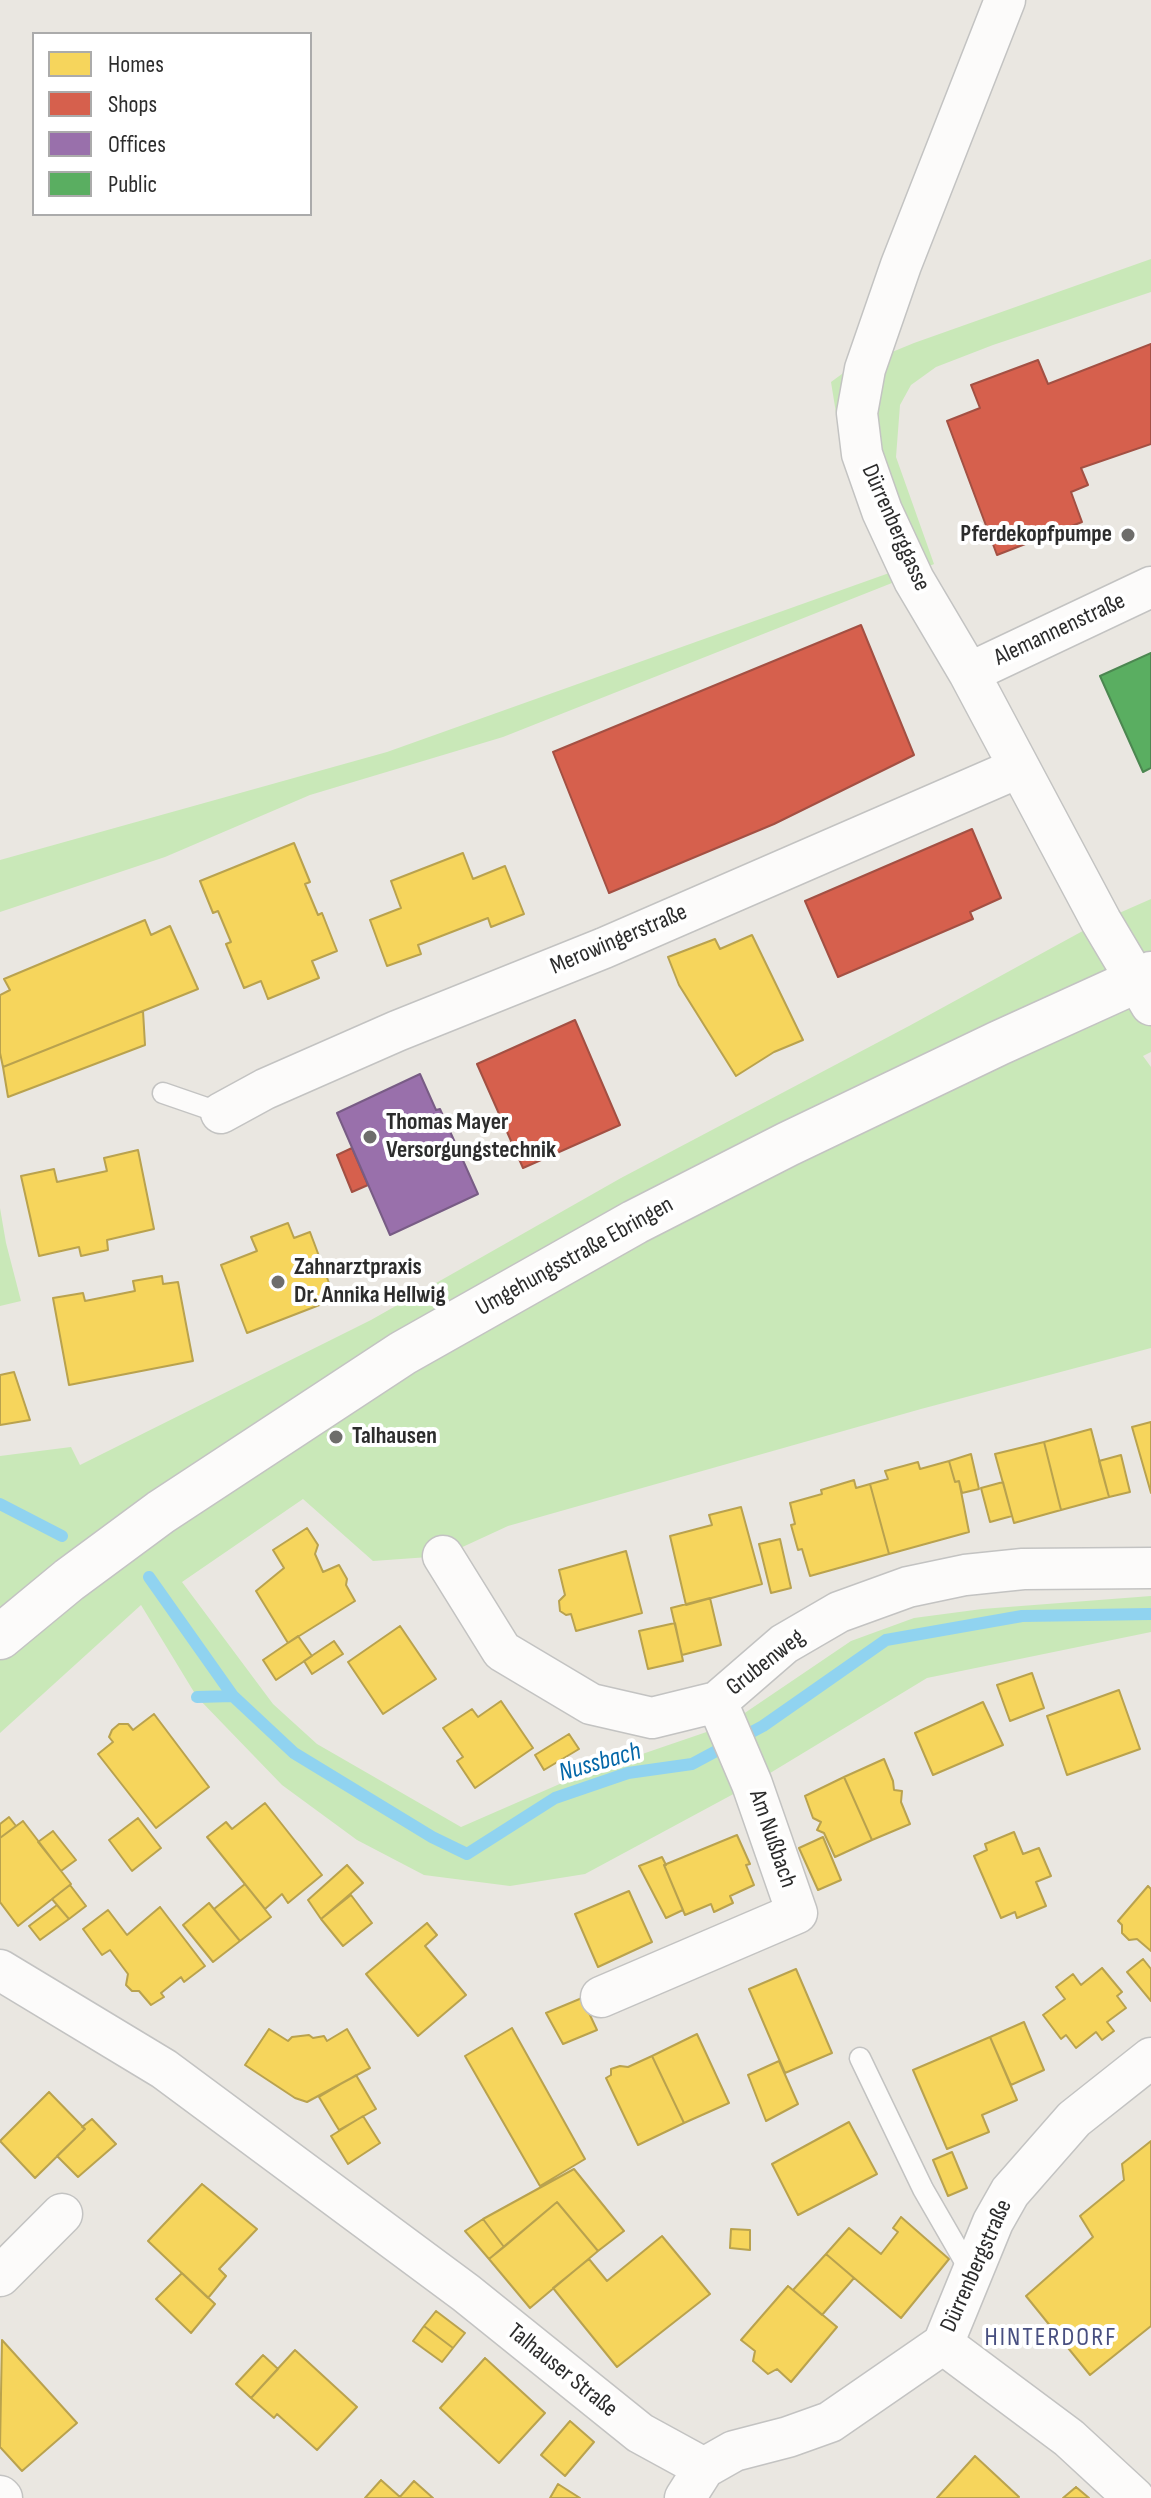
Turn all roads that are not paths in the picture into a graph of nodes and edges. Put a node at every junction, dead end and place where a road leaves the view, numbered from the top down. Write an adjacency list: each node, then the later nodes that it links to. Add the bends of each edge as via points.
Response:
1 (1005, 0): 3 (street, Dürrenberggasse, via 901,265 865,369 857,413 862,454 882,511 914,580)
2 (1151, 587): 3 (street, Alemannenstraße)
3 (969, 673): 4 (street, Dürrenberggasse)
4 (1018, 768): 5 (street, Dürrenberggasse); 7 (street, Merowingerstraße, via 604,948 397,1031)
5 (1146, 987): 10 (street, Umgehungsstraße Ebringen, via 999,1043 788,1144 635,1222 403,1353 161,1512)
6 (163, 1093): 7 (lane)
7 (221, 1113)
8 (443, 1556): 11 (street, Grubenweg, via 502,1651 591,1704 652,1718)
9 (1151, 1568): 11 (street, Grubenweg, via 1023,1569 908,1587 839,1612 784,1644)
10 (0, 1637)
11 (722, 1713): 13 (street, Am Nußbach, via 797,1913)
12 (0, 1970): 20 (street, Talhauser Straße, via 164,2069 466,2293)
13 (601, 1997)
14 (860, 2058): 17 (lane, via 923,2189)
15 (1151, 2058): 17 (street, Dürrenbergstraße, via 1074,2119 1020,2179 993,2222)
16 (62, 2214): 18 (street)
17 (973, 2275): 19 (street, Dürrenbergstraße)
18 (0, 2276)
19 (943, 2344): 20 (street, Talhauser Straße, via 830,2422 734,2451); 21 (street, via 1069,2438)
20 (695, 2483)
21 (1134, 2498)

